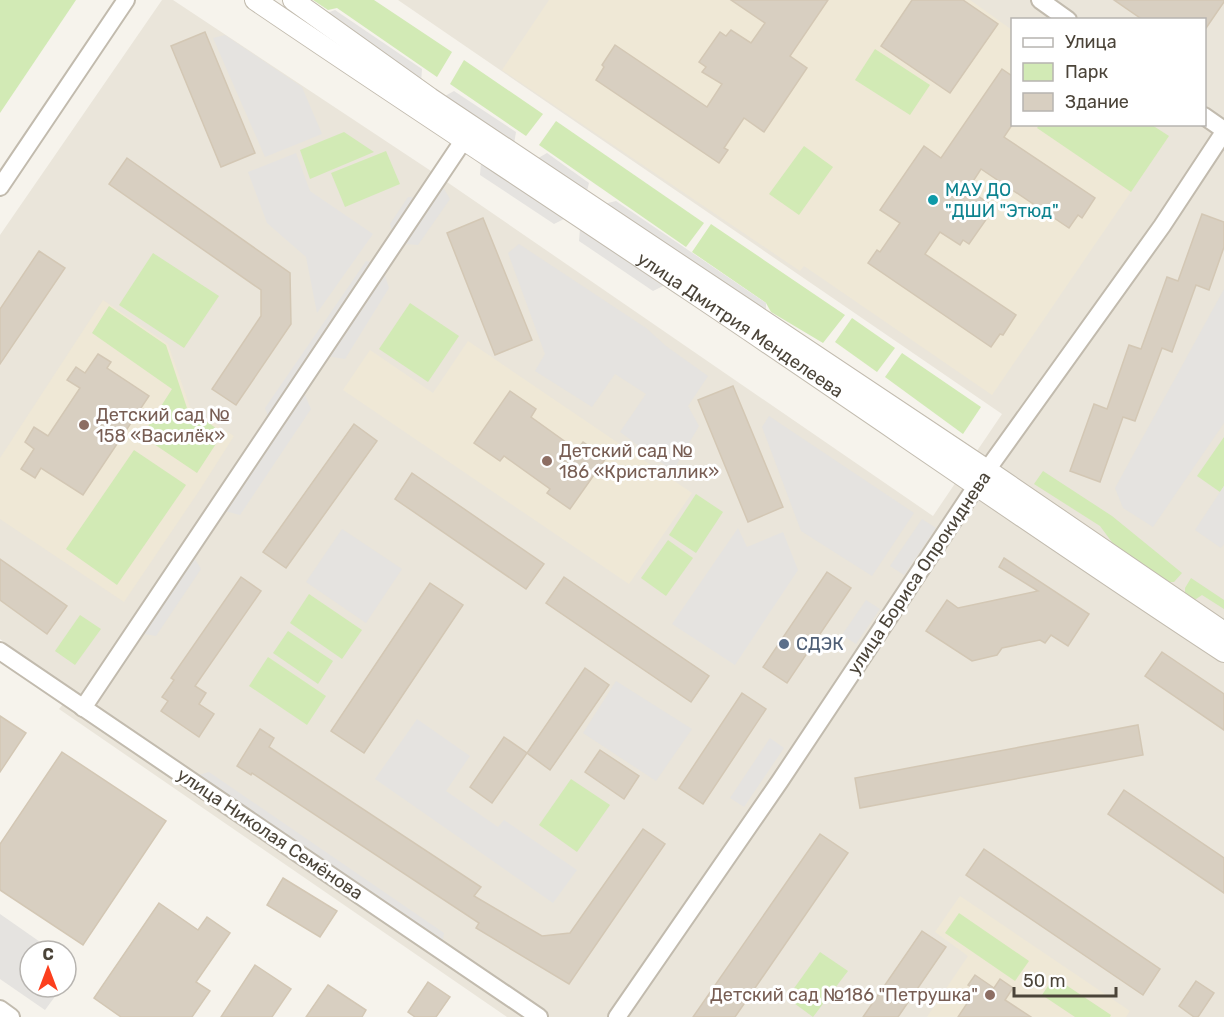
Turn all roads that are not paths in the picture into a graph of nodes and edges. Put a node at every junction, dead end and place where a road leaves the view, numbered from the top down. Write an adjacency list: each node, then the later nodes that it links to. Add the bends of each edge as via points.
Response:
1 (126, 0): 9 (street)
2 (255, 0): 8 (street, улица Дмитрия Менделеева)
3 (293, 0): 10 (street, улица Дмитрия Менделеева, via 430,98)
4 (1040, 0): 5 (street)
5 (1065, 18)
6 (1206, 118): 7 (street)
7 (1224, 131): 10 (street, улица Бориса Опрокиднева, via 1162,226)
8 (463, 141): 11 (street, улица Дмитрия Менделеева); 15 (street)
9 (0, 187)
10 (987, 470): 11 (street, улица Бориса Опрокиднева); 12 (street, улица Дмитрия Менделеева)
11 (976, 487): 14 (street, улица Дмитрия Менделеева); 19 (street, улица Бориса Опрокиднева, via 780,782)
12 (1224, 633)
13 (0, 651): 15 (street, улица Николая Семёнова)
14 (1224, 652)
15 (83, 708): 18 (street, улица Николая Семёнова)
16 (0, 1010): 17 (street)
17 (11, 1017)
18 (539, 1017)
19 (617, 1017)

